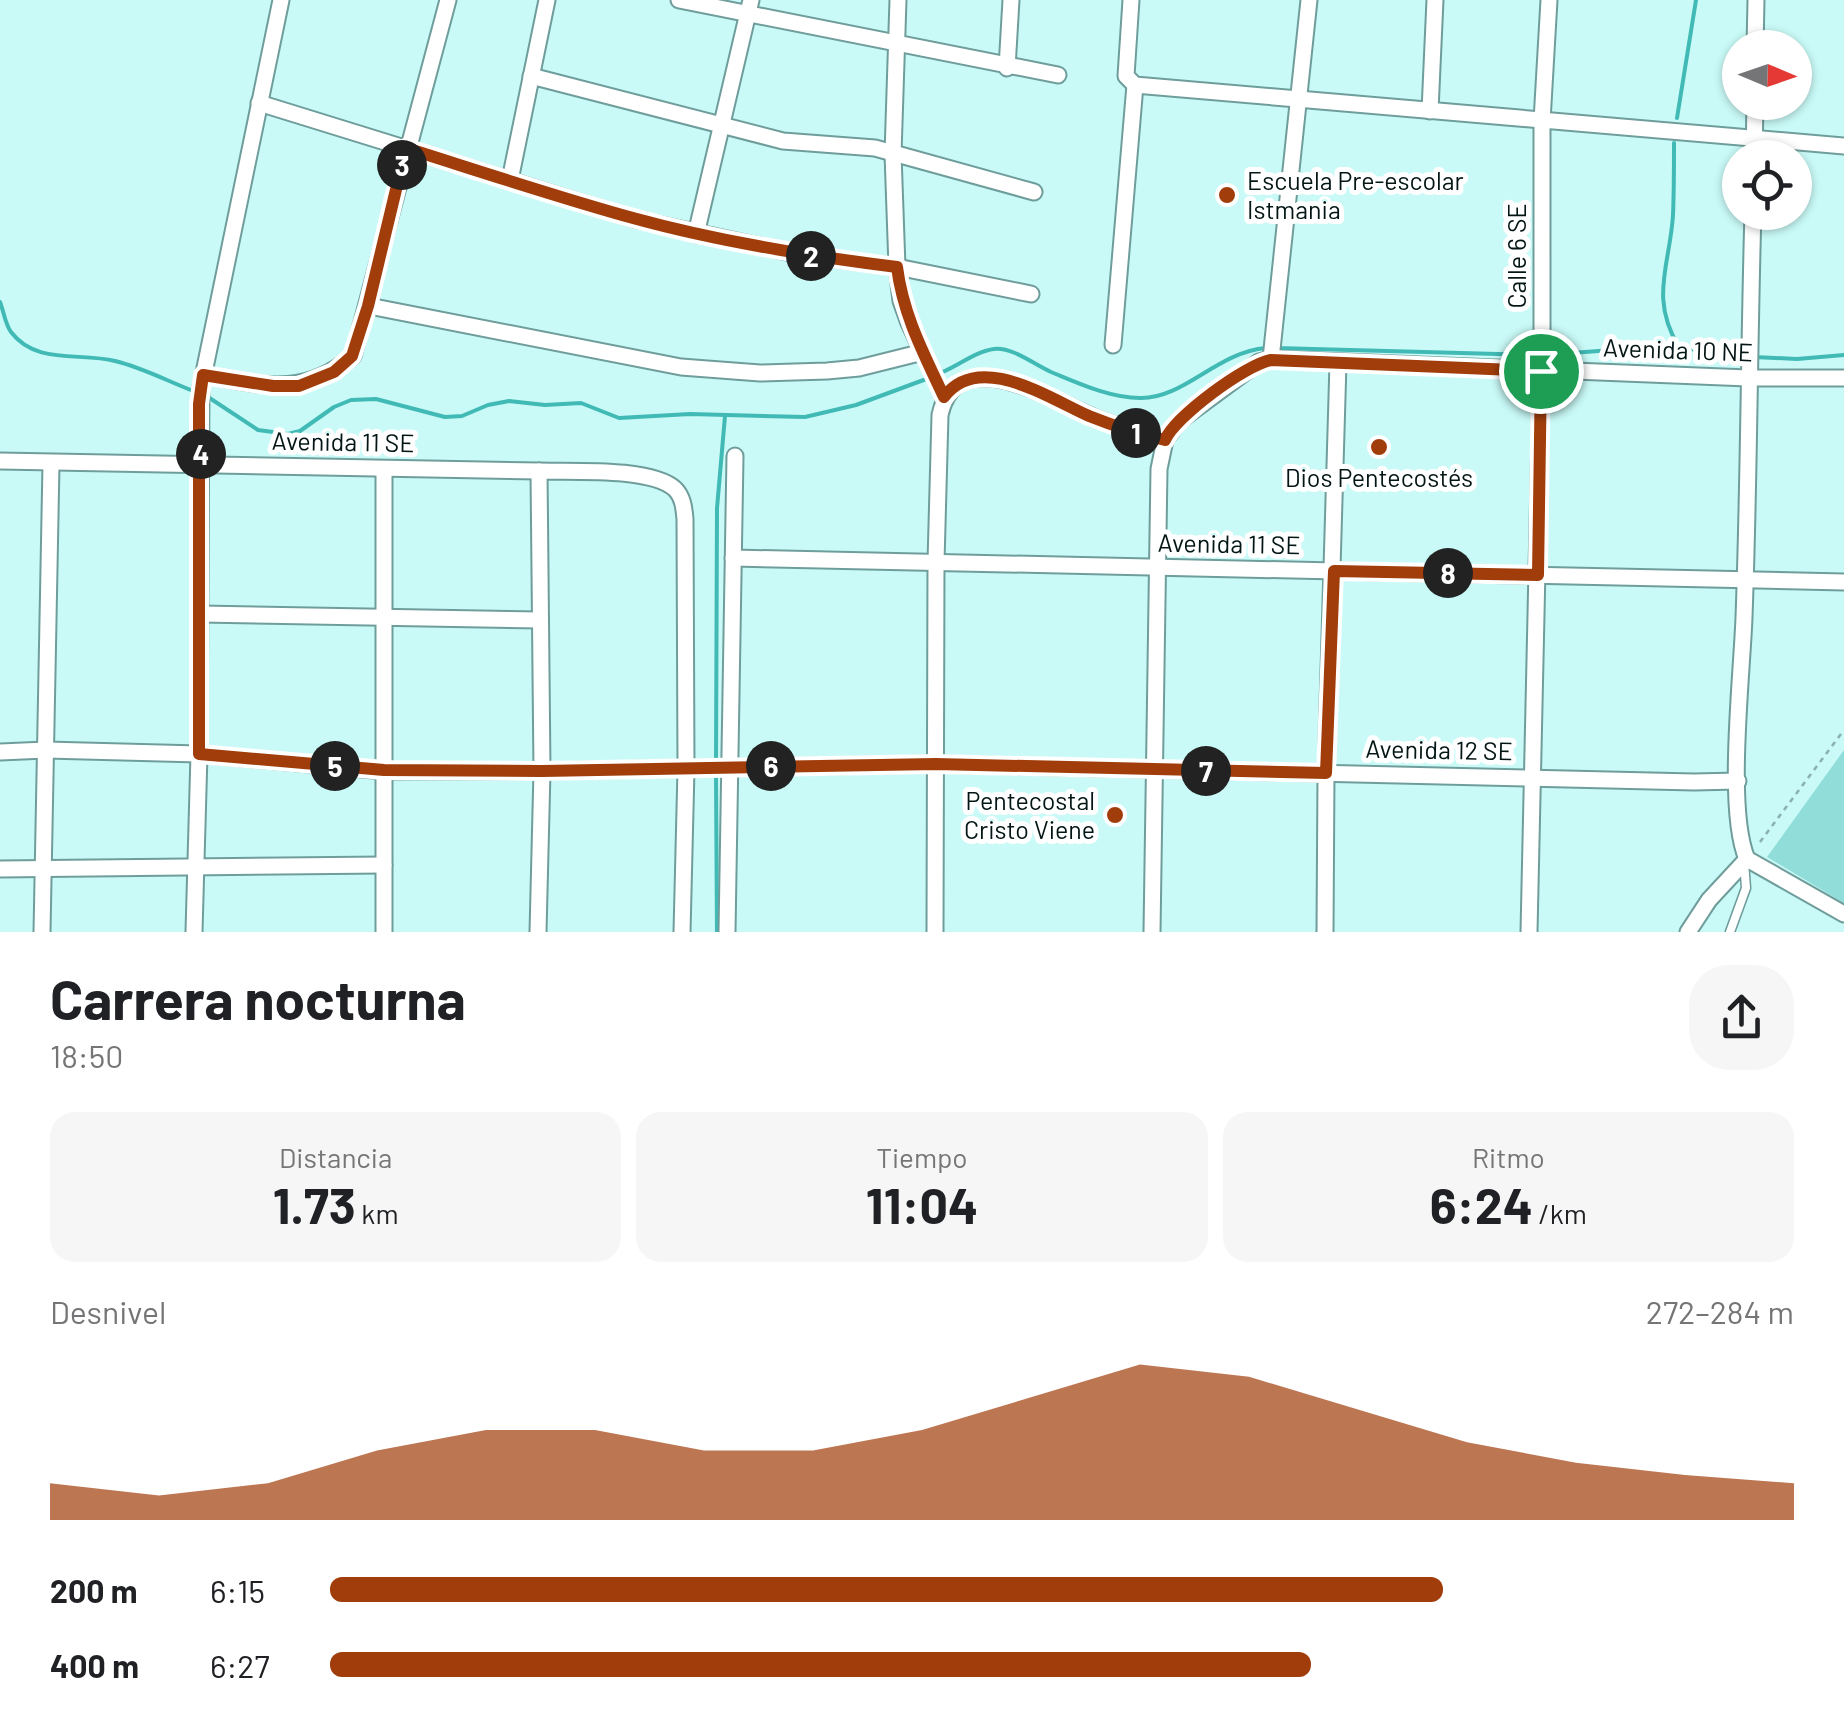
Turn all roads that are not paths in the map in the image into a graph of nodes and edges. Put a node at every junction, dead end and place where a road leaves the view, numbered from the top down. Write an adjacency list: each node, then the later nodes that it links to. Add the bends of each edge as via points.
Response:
1 (281, 0): 20 (street)
2 (448, 0): 27 (street)
3 (548, 0): 17 (street)
4 (679, 0): 12 (street)
5 (898, 0): 14 (street)
6 (1011, 0): 15 (street)
7 (1131, 0): 18 (street, via 1126,76)
8 (1309, 0): 19 (street)
9 (1435, 0): 21 (street)
10 (1550, 0): 23 (street, Calle 6 SE)
11 (1756, 0): 13 (street)
12 (749, 7): 14 (street); 24 (street)
13 (1756, 30)
14 (896, 42): 15 (street); 28 (street)
15 (1007, 68): 16 (street)
16 (1058, 75)
17 (532, 76): 24 (street); 29 (street)
18 (1135, 85): 19 (street); 36 (street)
19 (1299, 97): 21 (street); 38 (street)
20 (259, 103): 27 (street); 43 (street)
21 (1430, 111): 23 (street)
22 (1755, 120): 25 (street)
23 (1542, 121): 25 (street); 41 (street, Calle 6 SE)
24 (722, 126): 28 (street, via 783,141); 32 (street)
25 (1755, 138): 26 (street)
26 (1844, 146)
27 (406, 148): 29 (street); 35 (street)
28 (894, 154): 30 (street); 33 (street)
29 (510, 180): 32 (street)
30 (1034, 192)
31 (1752, 230): 40 (street)
32 (696, 234): 33 (street)
33 (897, 267): 34 (street); 37 (street, via 901,300)
34 (1030, 294)
35 (368, 306): 37 (street, via 681,367 827,371); 43 (street, via 352,356 334,372 299,386)
36 (1113, 345)
37 (923, 352): 44 (street)
38 (1272, 355): 39 (street, Avenida 10 NE); 45 (street, via 1216,392)
39 (1338, 363): 41 (street, Avenida 10 NE); 55 (street)
40 (1749, 364): 41 (street, Avenida 10 NE); 42 (street, Avenida 10 NE); 57 (street)
41 (1541, 368): 56 (street, Calle 6 SE)
42 (1844, 378)
43 (202, 381): 49 (street)
44 (942, 392): 45 (street, via 966,380 1004,380); 53 (street)
45 (1165, 440): 54 (street)
46 (735, 456): 52 (street)
47 (0, 461): 48 (street, Avenida 11 SE)
48 (51, 464): 49 (street, Avenida 11 SE); 62 (street)
49 (202, 464): 50 (street, Avenida 11 SE); 59 (street)
50 (384, 469): 51 (street, Avenida 11 SE); 60 (street)
51 (539, 471): 61 (street); 67 (street, Avenida 11 SE, via 627,474 658,480 679,494 685,519)
52 (733, 558): 53 (street, Avenida 11 SE); 66 (street)
53 (936, 562): 54 (street, Avenida 11 SE); 65 (street)
54 (1158, 567): 55 (street, Avenida 11 SE); 68 (street)
55 (1334, 571): 56 (street, Avenida 11 SE); 71 (street)
56 (1538, 575): 57 (street, Avenida 11 SE); 72 (street, Calle 6 SE)
57 (1745, 580): 58 (street, Avenida 11 SE); 73 (street)
58 (1844, 582)
59 (200, 614): 60 (street); 64 (street)
60 (384, 616): 61 (street); 69 (street)
61 (539, 620): 70 (street)
62 (46, 750): 63 (street, Avenida 12 SE); 64 (street, Avenida 12 SE); 78 (street)
63 (0, 752)
64 (199, 754): 69 (street, Avenida 12 SE); 76 (street)
65 (936, 764): 66 (street, Avenida 12 SE); 68 (street, Avenida 12 SE); 86 (street)
66 (727, 767): 67 (street, Avenida 12 SE); 85 (street)
67 (686, 769): 70 (street, Avenida 12 SE); 84 (street)
68 (1155, 769): 71 (street, Avenida 12 SE); 87 (street)
69 (384, 770): 70 (street, Avenida 12 SE); 75 (street)
70 (542, 771): 83 (street)
71 (1326, 773): 72 (street, Avenida 12 SE); 88 (street)
72 (1530, 777): 73 (street, Avenida 12 SE); 89 (street, Calle 6 SE)
73 (1738, 781): 74 (street)
74 (1746, 861): 79 (street); 90 (street); 91 (lane, via 1746,888)
75 (384, 865): 76 (street); 82 (street)
76 (197, 866): 78 (street); 81 (street)
77 (0, 869): 78 (street)
78 (43, 869): 80 (street)
79 (1844, 914)
80 (42, 932)
81 (194, 932)
82 (384, 932)
83 (538, 932)
84 (682, 932)
85 (727, 932)
86 (935, 932)
87 (1152, 932)
88 (1324, 932)
89 (1529, 932)
90 (1688, 932)
91 (1730, 932)

